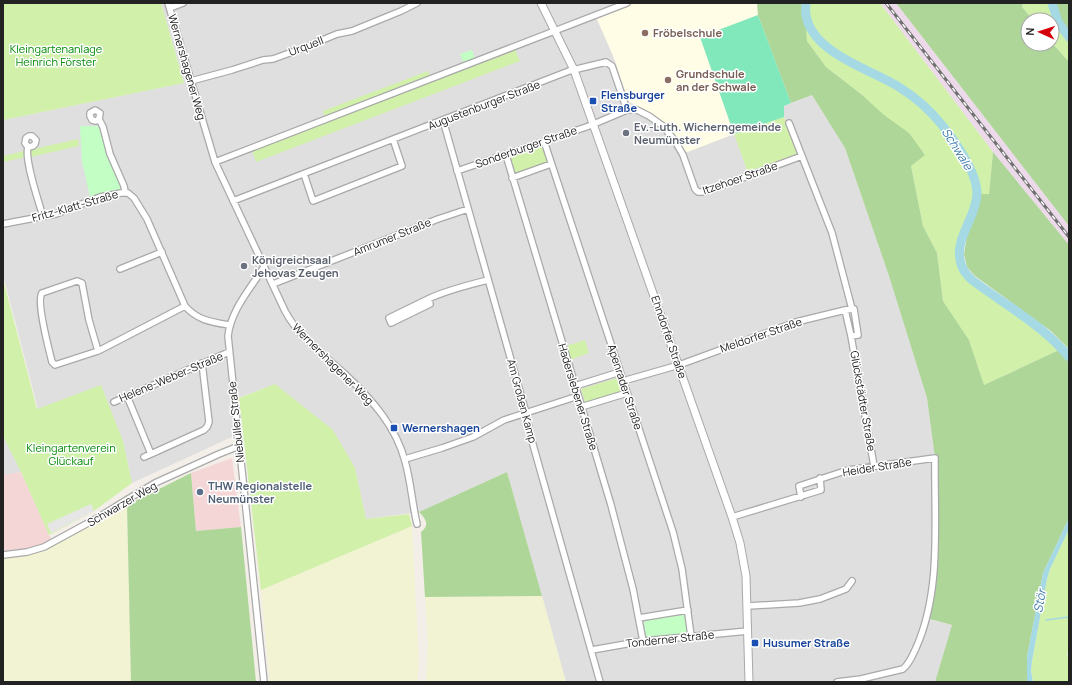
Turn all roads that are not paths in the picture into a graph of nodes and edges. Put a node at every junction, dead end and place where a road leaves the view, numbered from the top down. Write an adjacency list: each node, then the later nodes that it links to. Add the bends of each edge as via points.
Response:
1 (184, 3): 5 (street)
2 (417, 3): 8 (street, Urquell, via 306,48)
3 (541, 3): 6 (street, Ehndorfer Straße)
4 (627, 3): 6 (street)
5 (169, 6): 8 (street, Wernershagener Weg)
6 (555, 31): 7 (street, Ehndorfer Straße); 19 (street)
7 (574, 70): 9 (street, Augustenburger Straße, via 606,62 612,66); 11 (street, Augustenburger Straße); 13 (street, Ehndorfer Straße)
8 (191, 81): 19 (street, Wernershagener Weg)
9 (627, 110): 13 (street); 18 (street, Itzehoer Straße, via 643,112 663,126 675,141 695,189 700,193)
10 (99, 119): 24 (street)
11 (443, 120): 14 (street, Augustenburger Straße); 21 (street, Am Großen Kamp)
12 (789, 122): 18 (street)
13 (594, 124): 15 (street, Sonderburger Straße); 43 (street, Ehndorfer Straße)
14 (393, 140): 22 (street, Augustenburger Straße); 22 (street, via 402,166 313,201)
15 (544, 141): 17 (street, Sonderburger Straße); 20 (street, Apenrader Straße)
16 (28, 146): 27 (street, via 31,172)
17 (506, 155): 21 (street, Sonderburger Straße); 23 (street, Haderslebener Straße)
18 (802, 156): 36 (street, Glückstädter Straße, via 832,233)
19 (215, 162): 25 (street, Wernershagener Weg)
20 (551, 164): 23 (street); 44 (street, Apenrader Straße)
21 (457, 171): 26 (street, Am Großen Kamp)
22 (304, 174): 25 (street, Augustenburger Straße)
23 (512, 178): 46 (street, Haderslebener Straße)
24 (125, 192): 27 (street, Fritz-Klatt-Straße, via 100,197 69,210); 29 (street, Fritz-Klatt-Straße, via 134,198 143,211)
25 (233, 201): 30 (street, Wernershagener Weg)
26 (468, 209): 32 (street, Am Großen Kamp); 33 (street, Amrumer Straße)
27 (43, 217): 28 (street, Fritz-Klatt-Straße)
28 (3, 224)
29 (162, 252): 31 (street); 35 (street, Fritz-Klatt-Straße)
30 (264, 267): 33 (street, Wernershagener Weg); 38 (street, Niebüller Straße, via 232,316)
31 (120, 269)
32 (488, 280): 34 (street); 52 (street, Am Großen Kamp)
33 (273, 284): 56 (street, Wernershagener Weg, via 290,322 298,332 347,376 384,416)
34 (428, 299): 34 (street, via 430,304 392,322 389,318)
35 (185, 306): 38 (street, Fritz-Klatt-Straße, via 205,321); 40 (street)
36 (852, 309): 37 (street); 39 (street, Glückstädter Straße, via 858,335)
37 (845, 310): 39 (street, Glückstädter Straße); 43 (street, Meldorfer Straße, via 796,322)
38 (229, 325): 41 (street, Niebüller Straße)
39 (851, 336): 57 (street, Glückstädter Straße)
40 (98, 351): 40 (street, via 53,364 44,328 40,299 42,293 77,281 82,283)
41 (229, 352): 42 (street, Helene-Weber-Straße); 53 (street, Niebüller Straße)
42 (202, 363): 48 (street, Helene-Weber-Straße); 54 (street, via 209,422 207,427)
43 (679, 365): 45 (street, Meldorfer Straße); 60 (street, Ehndorfer Straße)
44 (620, 372): 45 (street, Apenrader Straße); 46 (street)
45 (623, 381): 47 (street, Apenrader Straße)
46 (575, 386): 49 (street, Haderslebener Straße)
47 (627, 393): 51 (street); 65 (street, Apenrader Straße, via 675,538)
48 (127, 396): 50 (street, Helene-Weber-Straße); 54 (street)
49 (578, 396): 51 (street, Haderslebener Straße); 52 (street)
50 (114, 402)
51 (581, 407): 66 (street, Haderslebener Straße, via 624,553)
52 (526, 413): 56 (street, via 504,420 466,439); 70 (street, Am Großen Kamp)
53 (239, 446): 62 (street, Schwarzer Weg, via 155,484 44,547); 71 (street, Niebüller Straße)
54 (151, 454): 55 (street)
55 (144, 457)
56 (404, 459): 61 (street, Wernershagener Weg)
57 (874, 466): 58 (street, Heider Straße); 74 (street, Heider Straße, via 935,458 931,594 921,637 909,664 903,669)
58 (820, 478): 59 (street, via 821,490); 59 (street, Heider Straße, via 799,486)
59 (801, 497): 60 (street)
60 (732, 517): 64 (street, Ehndorfer Straße, via 746,576)
61 (417, 524)
62 (3, 555)
63 (852, 581): 64 (street, via 846,589 820,599)
64 (748, 606): 67 (street, Ehndorfer Straße)
65 (688, 610): 66 (street); 68 (street, Apenrader Straße)
66 (639, 618): 69 (street, Haderslebener Straße)
67 (748, 631): 68 (street, Tonderner Straße); 73 (street, Ehndorfer Straße)
68 (691, 636): 69 (street, Tonderner Straße)
69 (643, 641): 70 (street, Tonderner Straße)
70 (592, 650): 72 (street, Am Großen Kamp)
71 (264, 682)
72 (600, 682)
73 (749, 682)
74 (837, 682)

